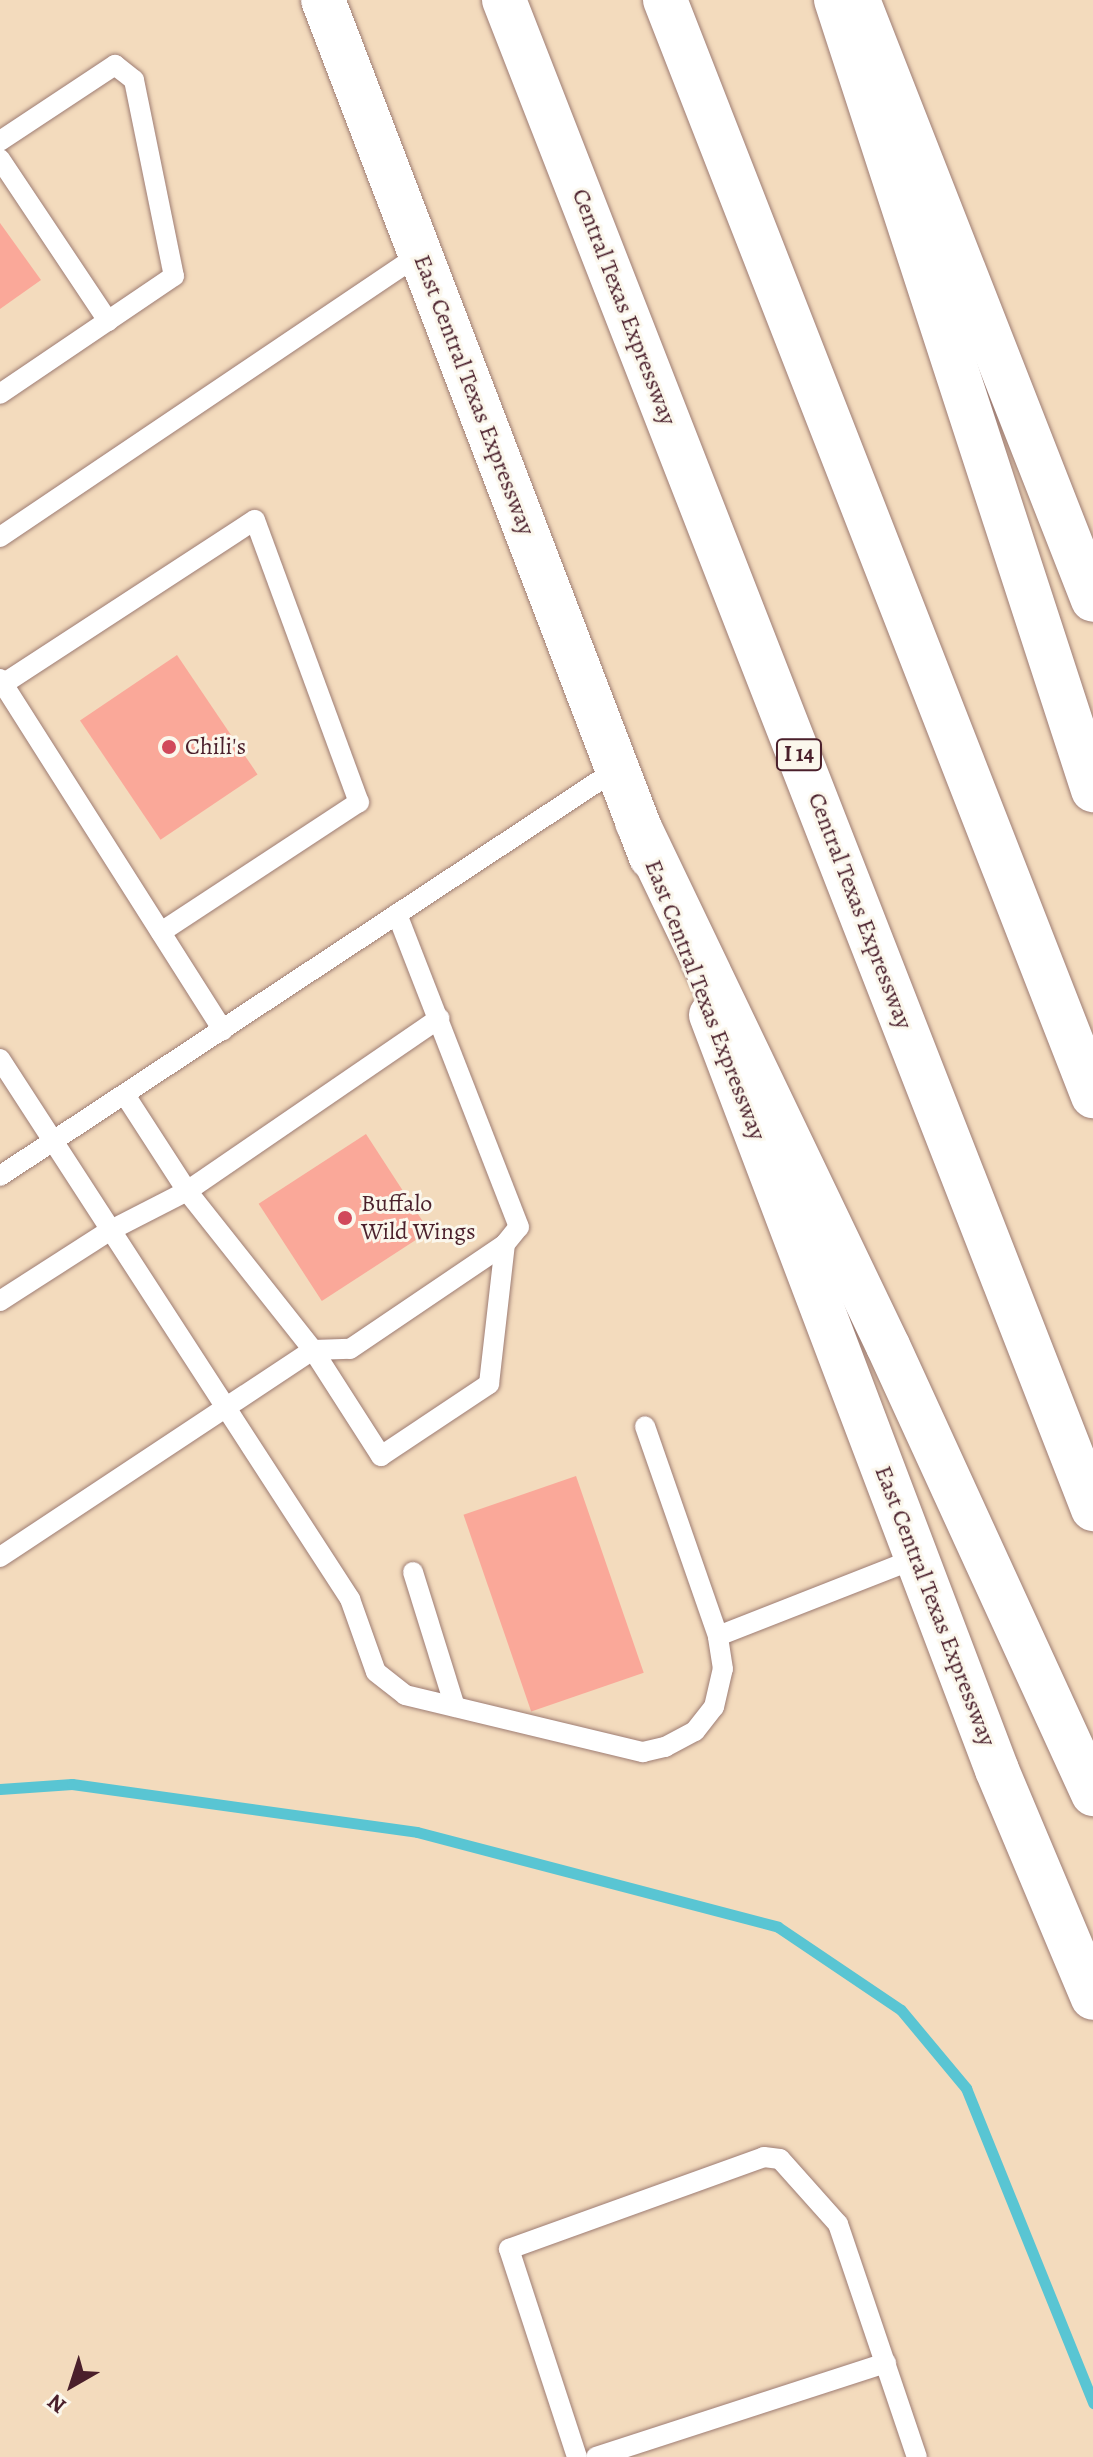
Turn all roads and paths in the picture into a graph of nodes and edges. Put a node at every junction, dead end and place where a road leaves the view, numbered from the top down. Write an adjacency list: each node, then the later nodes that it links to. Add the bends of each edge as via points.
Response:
1 (323, 0): 8 (main road, East Central Texas Expressway)
2 (504, 0): 33 (main road, Central Texas Expressway / I 14)
3 (665, 0): 23 (main road)
4 (836, 0): 15 (main road)
5 (858, 0): 12 (main road)
6 (0, 141): 9 (lane, via 115,65 134,80 174,276)
7 (0, 159): 9 (lane)
8 (420, 254): 11 (lane); 14 (main road, East Central Texas Expressway)
9 (108, 321): 10 (lane)
10 (0, 394)
11 (0, 537)
12 (1089, 576)
13 (1, 683): 18 (lane); 18 (lane, via 255,520 359,802)
14 (617, 769): 16 (main road, East Central Texas Expressway); 17 (lane)
15 (1093, 790)
16 (637, 822): 35 (main road, East Central Texas Expressway); 39 (main road, via 888,1346)
17 (397, 914): 19 (lane); 20 (lane)
18 (161, 932): 20 (lane)
19 (440, 1018): 26 (lane); 28 (lane, via 519,1227)
20 (223, 1030): 22 (lane)
21 (0, 1059): 24 (lane)
22 (125, 1095): 24 (lane); 26 (lane)
23 (1093, 1096)
24 (55, 1142): 25 (lane); 27 (lane)
25 (0, 1176)
26 (187, 1191): 27 (lane); 30 (lane)
27 (109, 1231): 29 (lane); 31 (lane)
28 (505, 1244): 30 (lane, via 350,1349); 30 (lane, via 489,1384 381,1456)
29 (0, 1301)
30 (313, 1350): 31 (lane)
31 (225, 1408): 34 (lane); 38 (lane, via 350,1599 376,1672 405,1695)
32 (645, 1426): 37 (lane)
33 (1093, 1509)
34 (0, 1557)
35 (917, 1558): 37 (lane); 40 (main road, East Central Texas Expressway, via 997,1770)
36 (413, 1572): 38 (lane)
37 (718, 1636): 38 (lane, via 723,1669 714,1707 695,1731 665,1747 643,1752)
38 (455, 1707)
39 (1093, 1794)
40 (1093, 1998)
41 (886, 2363): 42 (lane, via 838,2224 780,2159 764,2157 509,2249); 43 (lane); 44 (lane)
42 (577, 2457)
43 (596, 2457)
44 (917, 2457)

